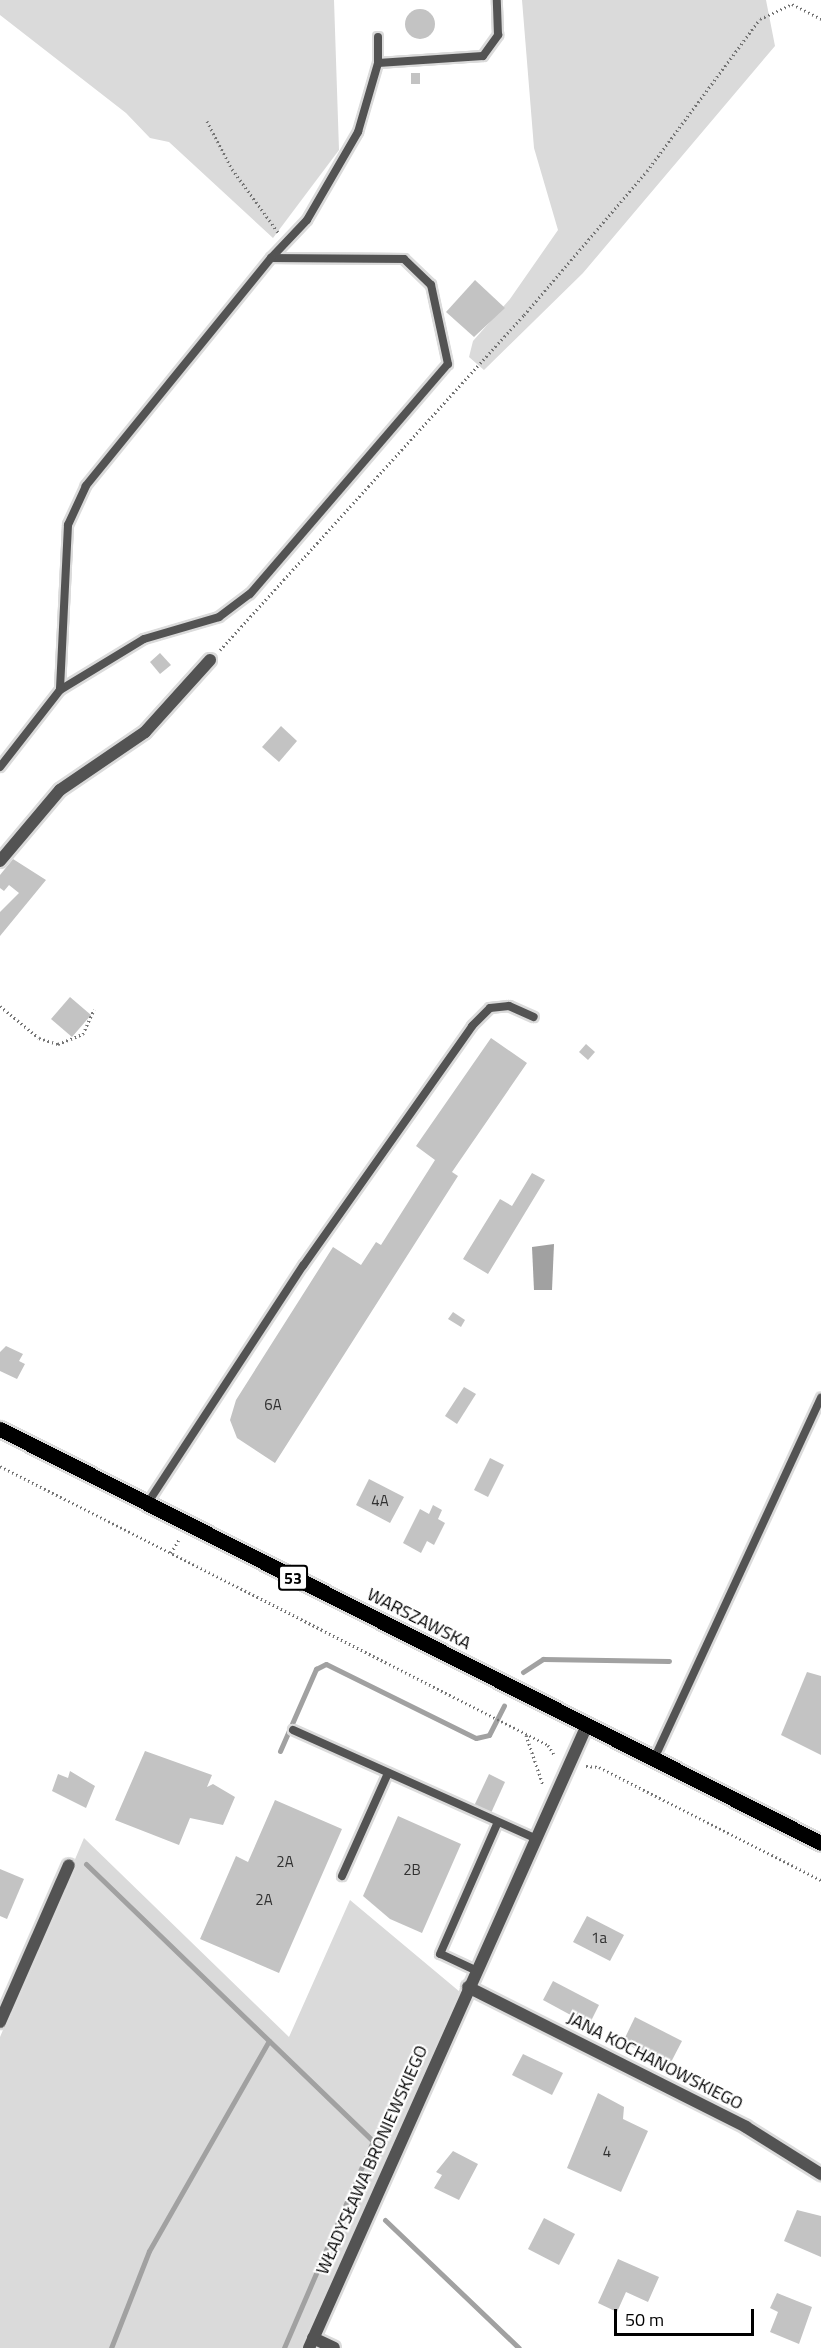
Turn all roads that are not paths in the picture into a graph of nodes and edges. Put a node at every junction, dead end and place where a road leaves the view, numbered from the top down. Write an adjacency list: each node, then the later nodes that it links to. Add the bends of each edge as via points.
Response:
1 (498, 0): 3 (lane, via 498,36 483,56)
2 (378, 37): 3 (lane)
3 (378, 63): 4 (lane, via 358,132 307,219)
4 (271, 258): 6 (lane, via 86,486 68,525); 6 (lane, via 404,259 431,285 448,364 250,594 219,617 144,639)
5 (210, 660): 8 (street, via 145,732 60,790)
6 (60, 690): 7 (lane)
7 (0, 768)
8 (0, 861)
9 (534, 1017): 12 (lane, via 509,1006 490,1008 472,1026 296,1276)
10 (821, 1398): 15 (lane)
11 (0, 1430): 12 (main road, WARSZAWSKA / 53)
12 (147, 1504): 13 (main road, WARSZAWSKA / 53)
13 (587, 1725): 15 (main road, WARSZAWSKA / 53); 18 (street, WŁADYSŁAWA BRONIEWSKIEGO)
14 (293, 1730): 16 (lane)
15 (654, 1759): 19 (main road, WARSZAWSKA / 53)
16 (388, 1773): 17 (lane); 21 (lane)
17 (498, 1822): 18 (lane); 22 (lane, via 440,1954)
18 (535, 1839): 22 (street, WŁADYSŁAWA BRONIEWSKIEGO)
19 (821, 1843)
20 (69, 1865): 24 (street)
21 (342, 1876)
22 (475, 1970): 23 (street, WŁADYSŁAWA BRONIEWSKIEGO)
23 (468, 1987): 25 (street, JANA KOCHANOWSKIEGO, via 746,2127); 26 (street, WŁADYSŁAWA BRONIEWSKIEGO)
24 (0, 2022)
25 (821, 2174)
26 (311, 2343): 27 (street)
27 (334, 2348)

